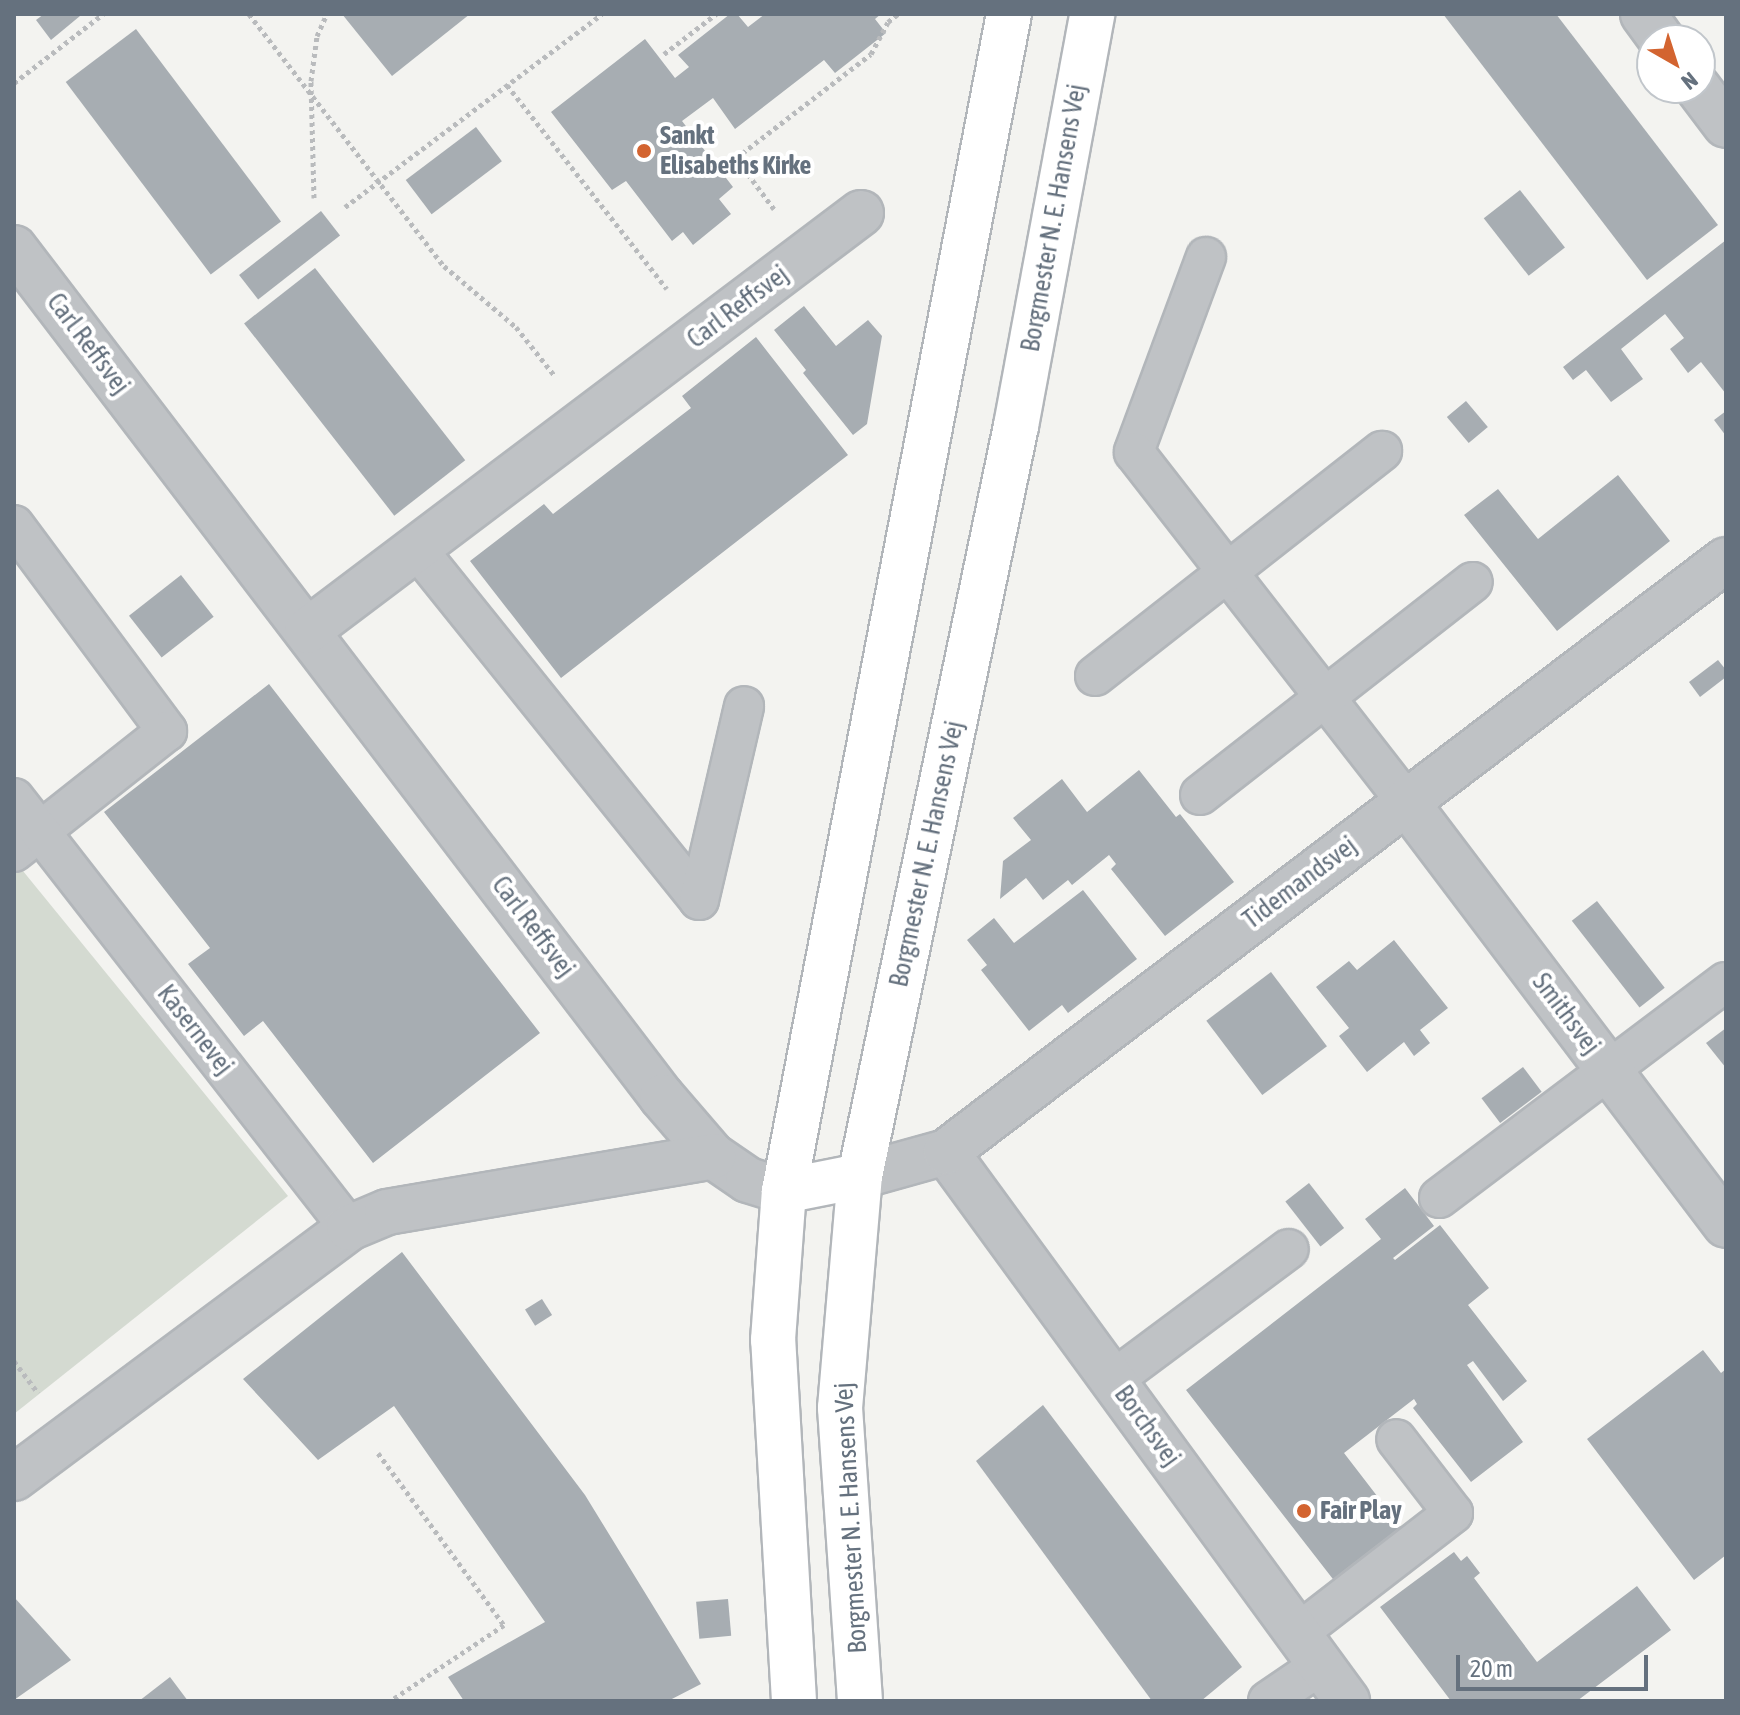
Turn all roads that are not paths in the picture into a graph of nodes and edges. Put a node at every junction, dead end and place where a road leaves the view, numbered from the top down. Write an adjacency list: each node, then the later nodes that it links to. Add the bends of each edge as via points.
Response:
1 (1009, 14): 27 (street)
2 (1092, 14): 26 (street, Borgmester N. E. Hansens Vej, via 1016,426)
3 (1710, 104): 4 (street)
4 (1726, 125)
5 (861, 213): 10 (street, Carl Reffsvej)
6 (14, 248): 14 (street, Carl Reffsvej)
7 (1206, 257): 12 (lane, via 1134,452)
8 (1382, 451): 12 (lane)
9 (14, 525): 21 (lane, via 167,731)
10 (417, 549): 14 (street, Carl Reffsvej); 17 (lane, via 699,900)
11 (1726, 560): 20 (street, Tidemandsvej)
12 (1227, 573): 15 (lane); 16 (lane)
13 (1473, 582): 16 (lane)
14 (307, 631): 25 (street, Carl Reffsvej, via 662,1097)
15 (1095, 676)
16 (1324, 697): 18 (lane); 20 (lane)
17 (744, 706)
18 (1200, 795)
19 (14, 798): 21 (lane, Kasernevej)
20 (1406, 802): 23 (street, Smithsvej); 24 (street, Tidemandsvej)
21 (27, 842): 30 (lane, Kasernevej)
22 (1726, 982): 23 (lane)
23 (1609, 1071): 28 (lane); 29 (street, Smithsvej)
24 (946, 1152): 26 (street, Tidemandsvej); 32 (street, Borchsvej)
25 (713, 1156): 27 (street, Carl Reffsvej, via 748,1180); 30 (street, via 387,1212)
26 (860, 1176): 27 (street); 37 (street, Borgmester N. E. Hansens Vej, via 840,1408)
27 (784, 1191): 36 (street, via 773,1340)
28 (1439, 1198)
29 (1726, 1225)
30 (349, 1228): 34 (street)
31 (1289, 1249): 32 (lane)
32 (1113, 1380): 35 (street, Borchsvej)
33 (1396, 1439): 35 (lane, via 1453,1513)
34 (14, 1478)
35 (1309, 1649): 38 (lane); 39 (street, Borchsvej)
36 (794, 1701)
37 (860, 1701)
38 (1268, 1701)
39 (1347, 1701)

